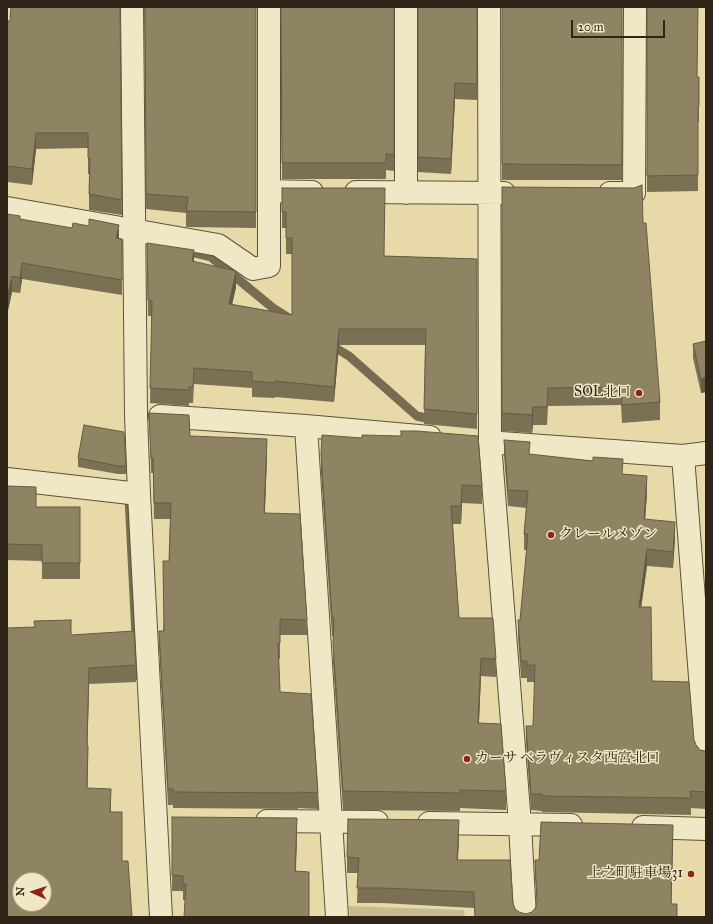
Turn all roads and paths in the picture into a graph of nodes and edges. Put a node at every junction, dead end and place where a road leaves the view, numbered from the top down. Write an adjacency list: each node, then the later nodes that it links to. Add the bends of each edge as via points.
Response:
1 (132, 7): 12 (street)
2 (269, 7): 6 (street)
3 (406, 7): 7 (street)
4 (489, 7): 8 (street)
5 (635, 7): 10 (street, via 634,193)
6 (269, 192): 7 (street); 12 (street, via 270,266 253,270 218,244)
7 (406, 193): 8 (street)
8 (490, 193): 9 (street); 15 (street)
9 (520, 193)
10 (589, 193)
11 (7, 208): 12 (street)
12 (135, 229): 13 (street)
13 (136, 415): 14 (street); 19 (street)
14 (306, 426): 15 (street); 24 (street)
15 (490, 443): 17 (street); 25 (street)
16 (706, 453): 17 (street)
17 (683, 456): 20 (street)
18 (7, 479): 19 (street)
19 (132, 493): 21 (street)
20 (706, 755)
21 (156, 820): 22 (street); 29 (street)
22 (178, 820)
23 (247, 820): 24 (street)
24 (331, 822): 25 (street); 30 (street)
25 (520, 824): 26 (street); 31 (street)
26 (590, 826)
27 (621, 827): 28 (street)
28 (706, 829)
29 (161, 917)
30 (337, 917)
31 (525, 917)

